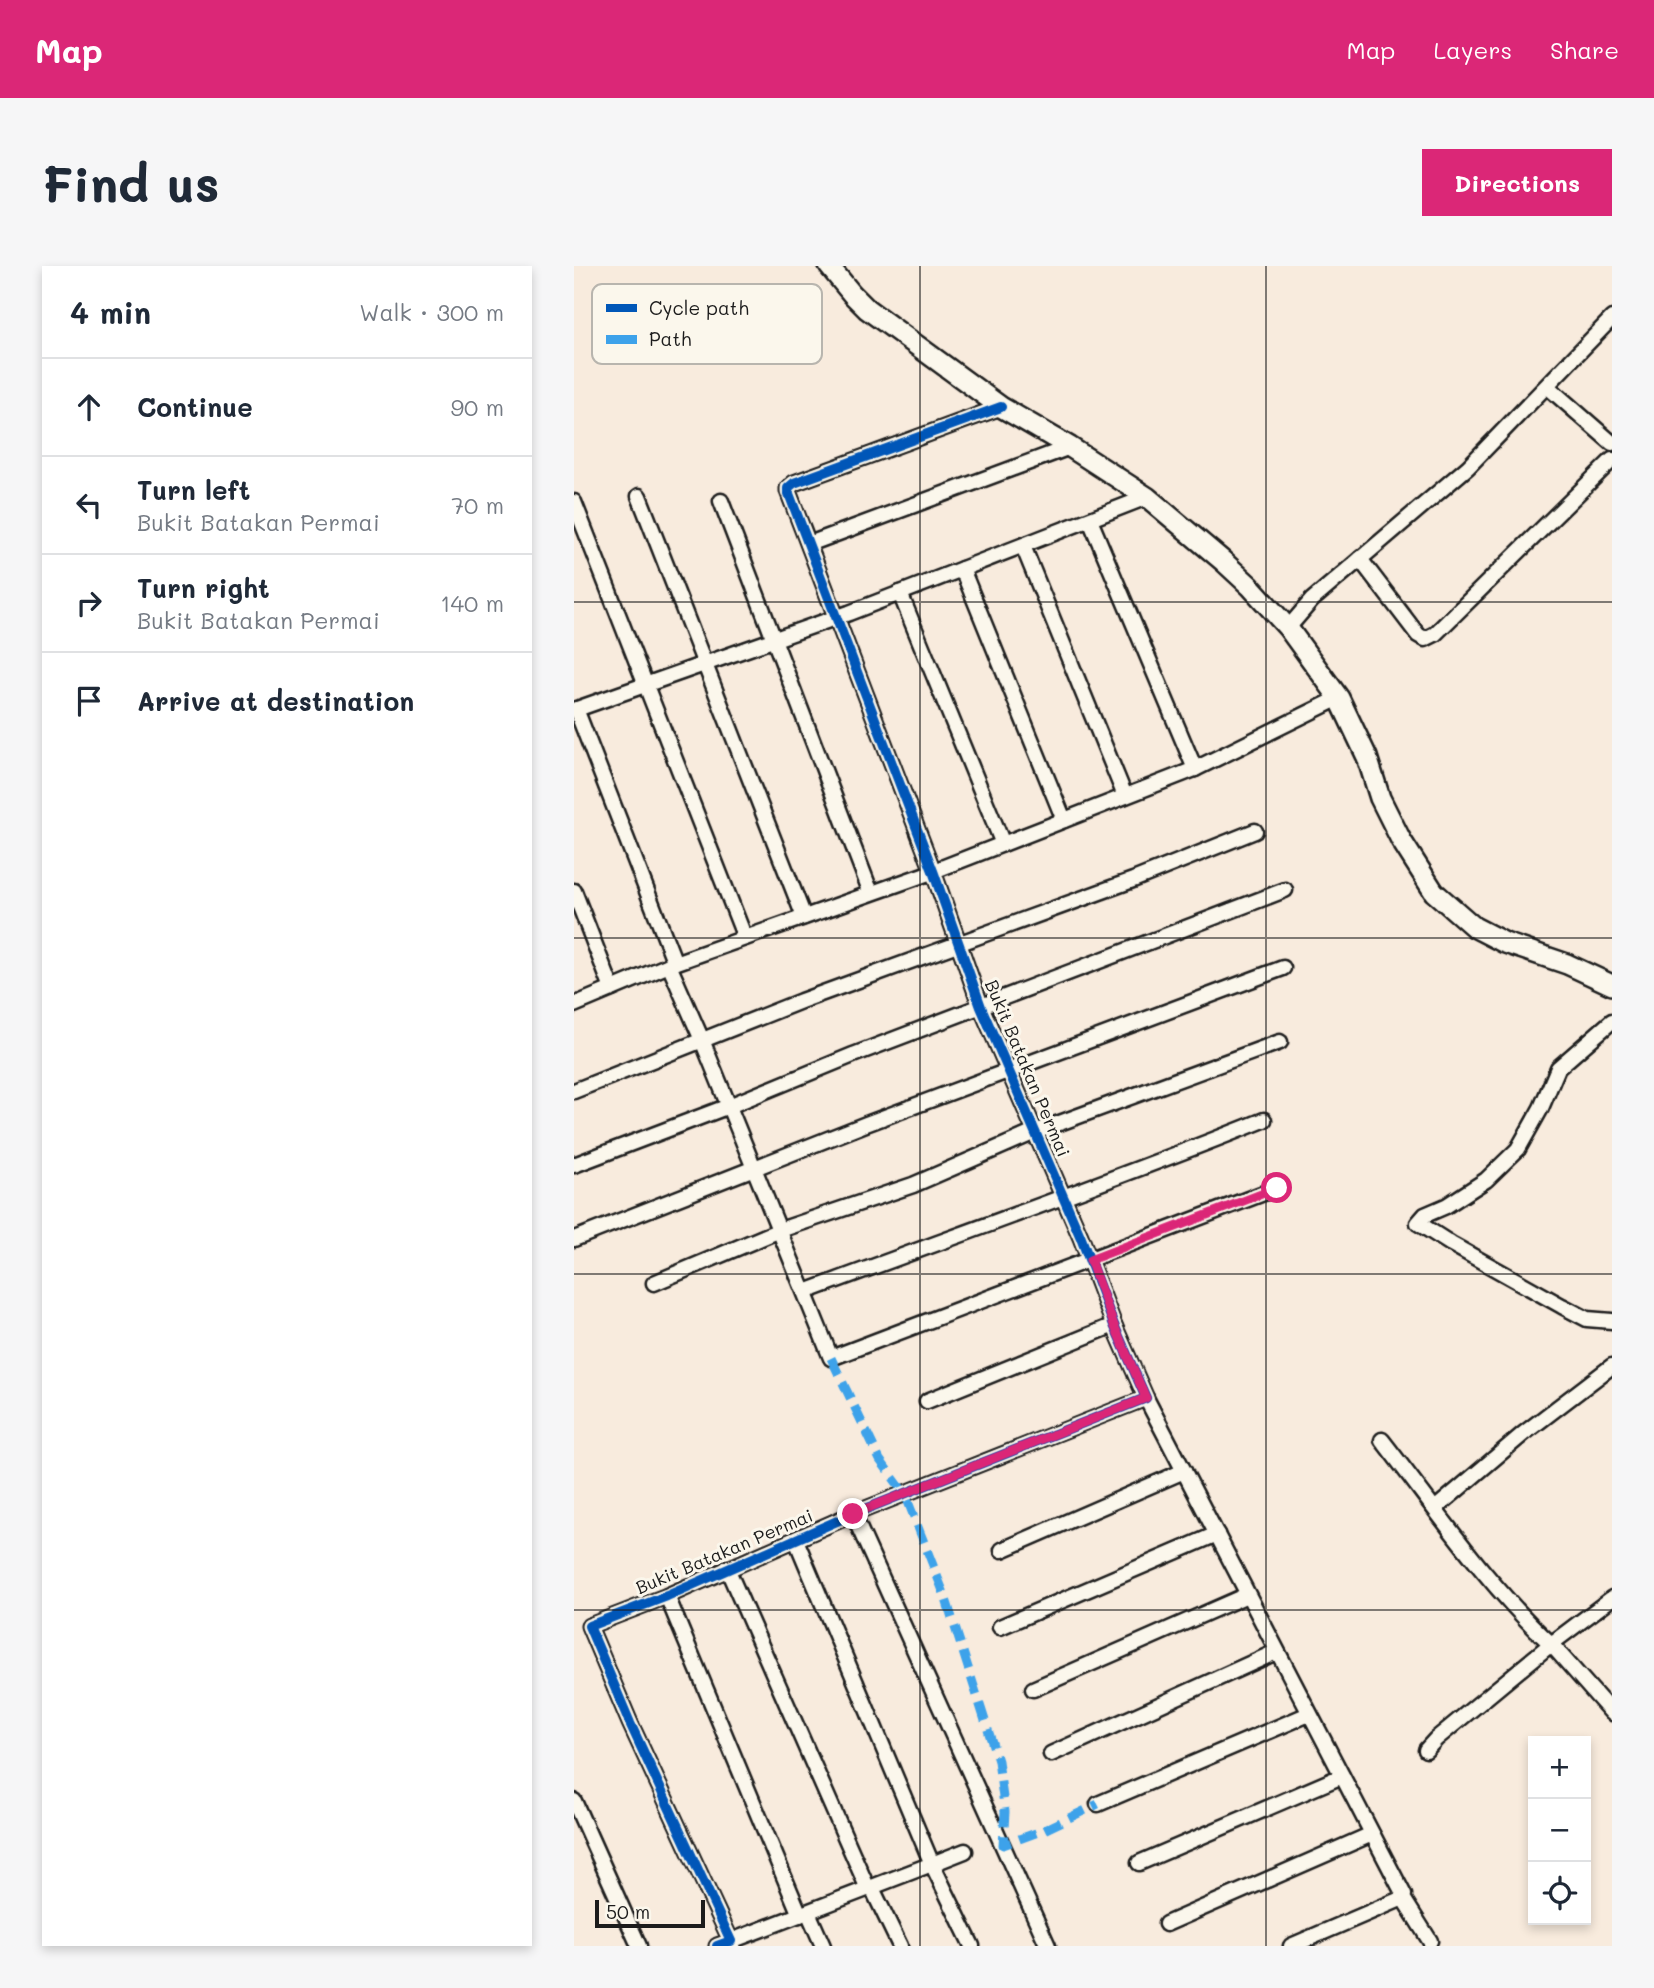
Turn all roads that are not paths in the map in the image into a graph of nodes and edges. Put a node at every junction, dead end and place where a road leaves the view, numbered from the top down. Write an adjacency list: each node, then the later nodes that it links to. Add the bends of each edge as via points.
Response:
1 (829, 266): 4 (street, via 867,309)
2 (1612, 318): 3 (street)
3 (1548, 387): 5 (street); 15 (street, via 1468,467)
4 (1001, 407): 6 (street); 13 (street, Bukit Batakan Permai, via 794,483 788,491)
5 (1612, 443)
6 (1070, 447): 9 (street); 13 (street)
7 (1612, 460): 15 (street, via 1425,639)
8 (639, 496): 21 (street)
9 (1147, 497): 12 (street); 19 (street, via 1232,569)
10 (721, 501): 20 (street)
11 (574, 502): 22 (street)
12 (1090, 520): 14 (street); 25 (street)
13 (809, 544): 18 (street, Bukit Batakan Permai)
14 (1023, 546): 16 (street); 26 (street)
15 (1360, 559): 19 (street, via 1312,600)
16 (962, 569): 17 (street); 27 (street)
17 (900, 593): 18 (street); 29 (street)
18 (837, 617): 20 (street); 30 (street, Bukit Batakan Permai)
19 (1288, 628): 23 (street)
20 (772, 640): 21 (street); 33 (street)
21 (705, 664): 22 (street); 34 (street)
22 (644, 686): 24 (street); 35 (street)
23 (1339, 698): 25 (street); 39 (street, via 1395,829 1434,892 1474,928)
24 (575, 710): 37 (street)
25 (1195, 769): 26 (street)
26 (1125, 796): 27 (street)
27 (1064, 820): 29 (street)
28 (1255, 831): 36 (street)
29 (1003, 844): 30 (street)
30 (933, 871): 33 (street); 36 (street, Bukit Batakan Permai)
31 (1285, 890): 42 (street)
32 (574, 891): 40 (street)
33 (871, 893): 34 (street)
34 (804, 917): 35 (street)
35 (745, 938): 37 (street)
36 (958, 942): 42 (street, Bukit Batakan Permai); 44 (street)
37 (672, 964): 40 (street); 44 (street)
38 (1283, 968): 46 (street)
39 (1612, 985)
40 (612, 989): 41 (street)
41 (574, 1005)
42 (981, 1007): 46 (street, Bukit Batakan Permai); 48 (street)
43 (1612, 1021): 60 (street, via 1558,1068 1518,1149 1486,1180 1418,1223 1587,1319)
44 (702, 1040): 47 (street); 48 (street)
45 (1280, 1042): 50 (street)
46 (1010, 1072): 50 (street, Bukit Batakan Permai); 52 (street)
47 (574, 1091)
48 (729, 1106): 51 (street); 52 (street)
49 (1264, 1121): 54 (street)
50 (1035, 1132): 54 (street, Bukit Batakan Permai); 55 (street, via 914,1185)
51 (574, 1165)
52 (753, 1170): 55 (street); 56 (street)
53 (1277, 1188): 57 (street)
54 (1063, 1196): 57 (street, Bukit Batakan Permai); 59 (street)
55 (780, 1230): 58 (street); 59 (street)
56 (574, 1239)
57 (1090, 1260): 59 (street, via 831,1358); 61 (street, Bukit Batakan Permai)
58 (654, 1283)
59 (805, 1292)
60 (1612, 1321)
61 (1114, 1325): 63 (street, Bukit Batakan Permai); 64 (street)
62 (1612, 1366): 67 (street)
63 (1146, 1398): 66 (street); 68 (street, Bukit Batakan Permai)
64 (927, 1401)
65 (1382, 1440): 67 (street)
66 (1184, 1471): 69 (street); 71 (street)
67 (1436, 1508): 77 (street, via 1486,1574)
68 (853, 1514): 70 (street, Bukit Batakan Permai); 101 (street)
69 (1217, 1534): 74 (street); 76 (street)
70 (796, 1539): 72 (street, Bukit Batakan Permai); 90 (street, Bukit Batakan Permai)
71 (1002, 1550)
72 (727, 1568): 73 (street, Bukit Batakan Permai); 91 (street, Bukit Batakan Permai)
73 (667, 1595): 93 (street, Bukit Batakan Permai); 96 (street, Bukit Batakan Permai, via 589,1626)
74 (1247, 1595): 78 (street); 79 (street)
75 (1612, 1598): 77 (street)
76 (1000, 1628)
77 (1551, 1643): 80 (street); 82 (street)
78 (1276, 1652): 81 (street); 83 (street)
79 (1033, 1689)
80 (1612, 1713)
81 (1309, 1714): 84 (street); 86 (street)
82 (1426, 1750)
83 (1051, 1754)
84 (1342, 1776): 87 (street); 89 (street)
85 (574, 1801): 97 (street)
86 (1098, 1804)
87 (1372, 1834): 92 (street); 94 (street)
88 (965, 1851): 90 (street)
89 (1139, 1863)
90 (932, 1864): 91 (street, Bukit Batakan Permai); 100 (street, Bukit Batakan Permai)
91 (870, 1889): 93 (street, Bukit Batakan Permai); 99 (street, Bukit Batakan Permai)
92 (1403, 1898): 95 (street); 102 (street)
93 (804, 1914): 96 (street, Bukit Batakan Permai); 98 (street, Bukit Batakan Permai)
94 (1166, 1924)
95 (1430, 1941)
96 (727, 1944)
97 (639, 1946)
98 (823, 1946)
99 (900, 1946)
100 (972, 1946)
101 (1048, 1946)
102 (1292, 1946)

